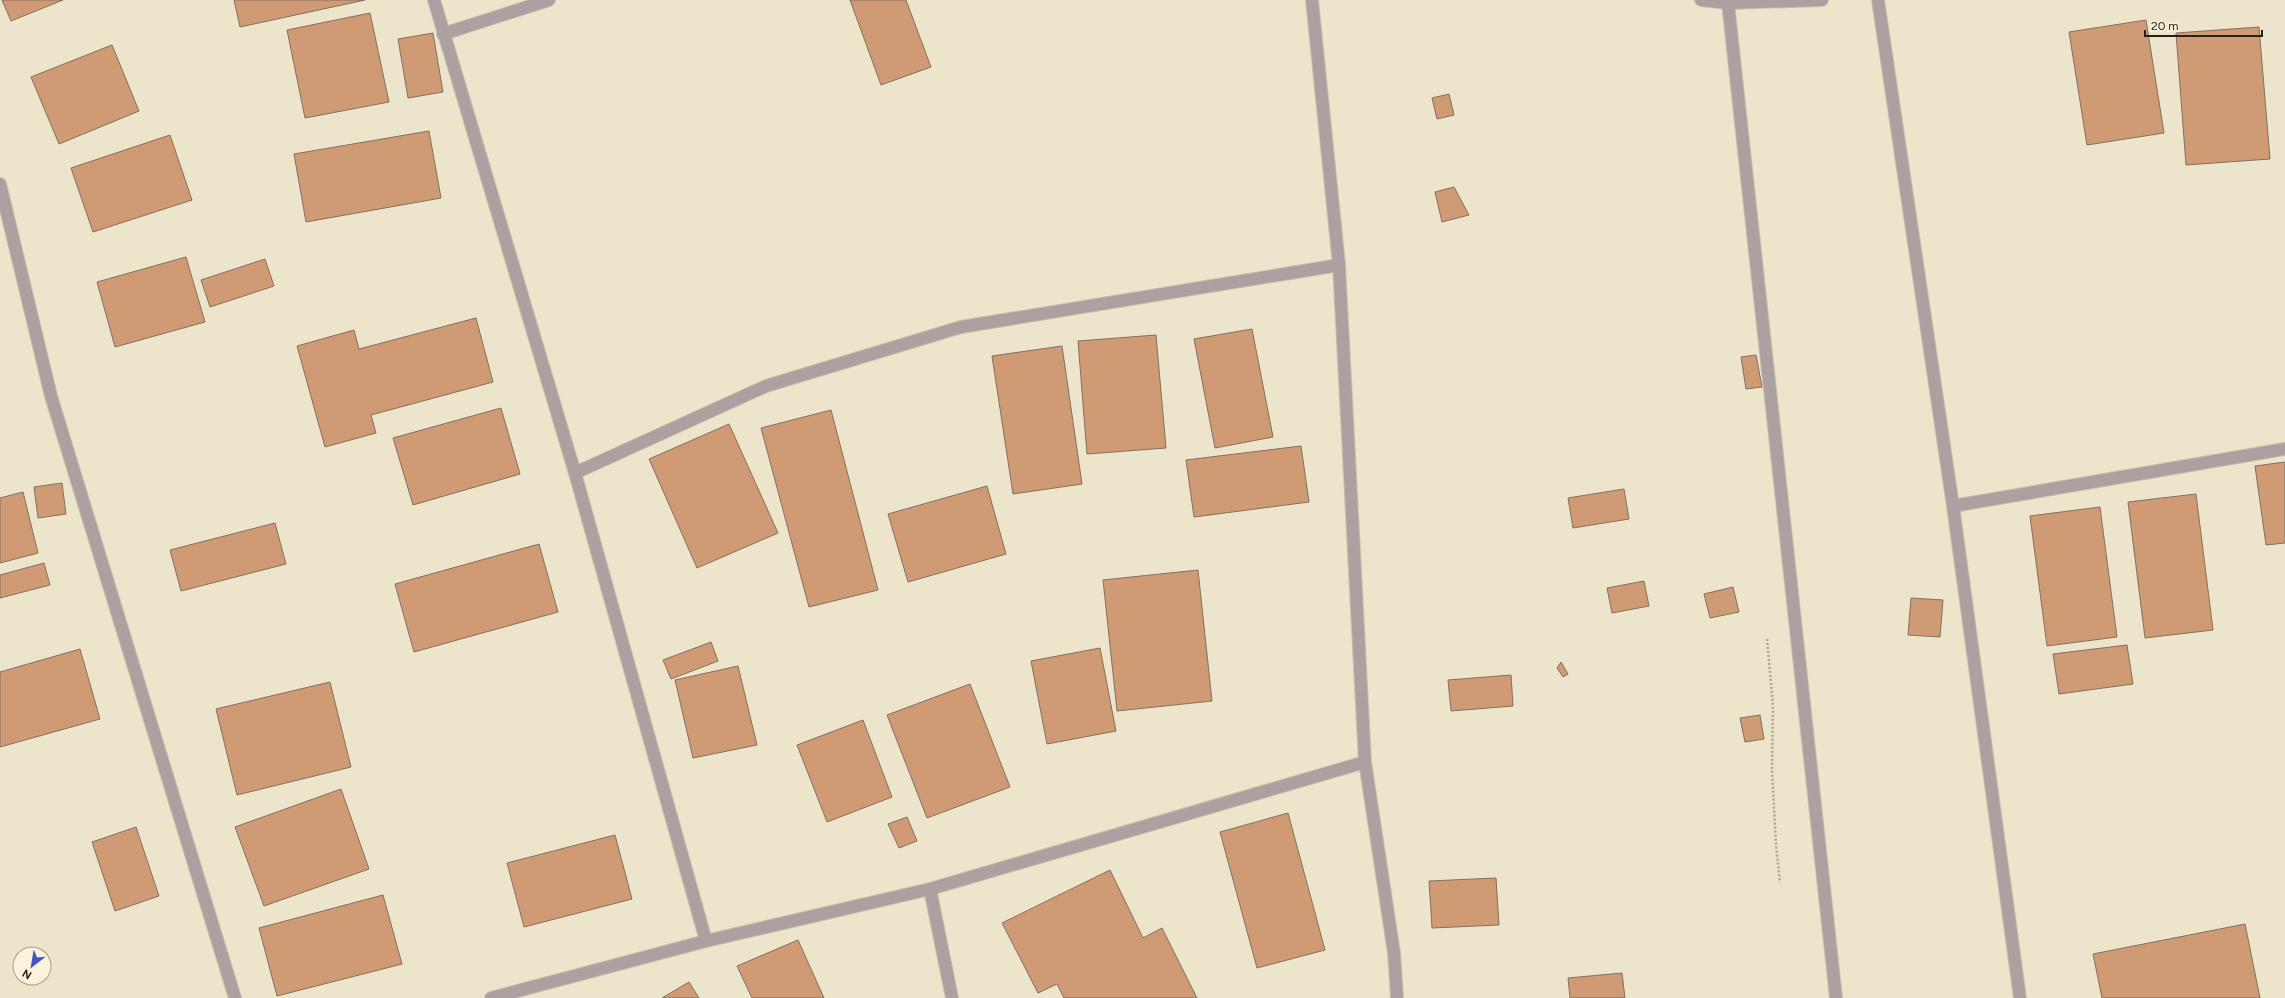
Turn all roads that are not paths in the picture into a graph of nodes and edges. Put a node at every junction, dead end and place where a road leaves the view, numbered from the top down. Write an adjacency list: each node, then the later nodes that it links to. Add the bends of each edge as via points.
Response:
1 (434, 0): 8 (street)
2 (549, 0): 8 (street)
3 (1312, 0): 10 (street)
4 (1701, 0): 7 (street)
5 (1822, 0): 7 (street)
6 (1878, 0): 13 (street)
7 (1728, 2): 21 (street)
8 (444, 34): 12 (street)
9 (0, 184): 17 (street, via 51,396)
10 (1340, 265): 12 (street, via 961,327 766,386); 14 (street)
11 (2285, 449): 13 (street)
12 (576, 472): 16 (street)
13 (1952, 506): 22 (street)
14 (1365, 762): 15 (street); 20 (street, via 1394,953)
15 (930, 889): 16 (street); 19 (street)
16 (706, 941): 18 (street)
17 (235, 998)
18 (491, 998)
19 (952, 998)
20 (1397, 998)
21 (1836, 998)
22 (2020, 998)

